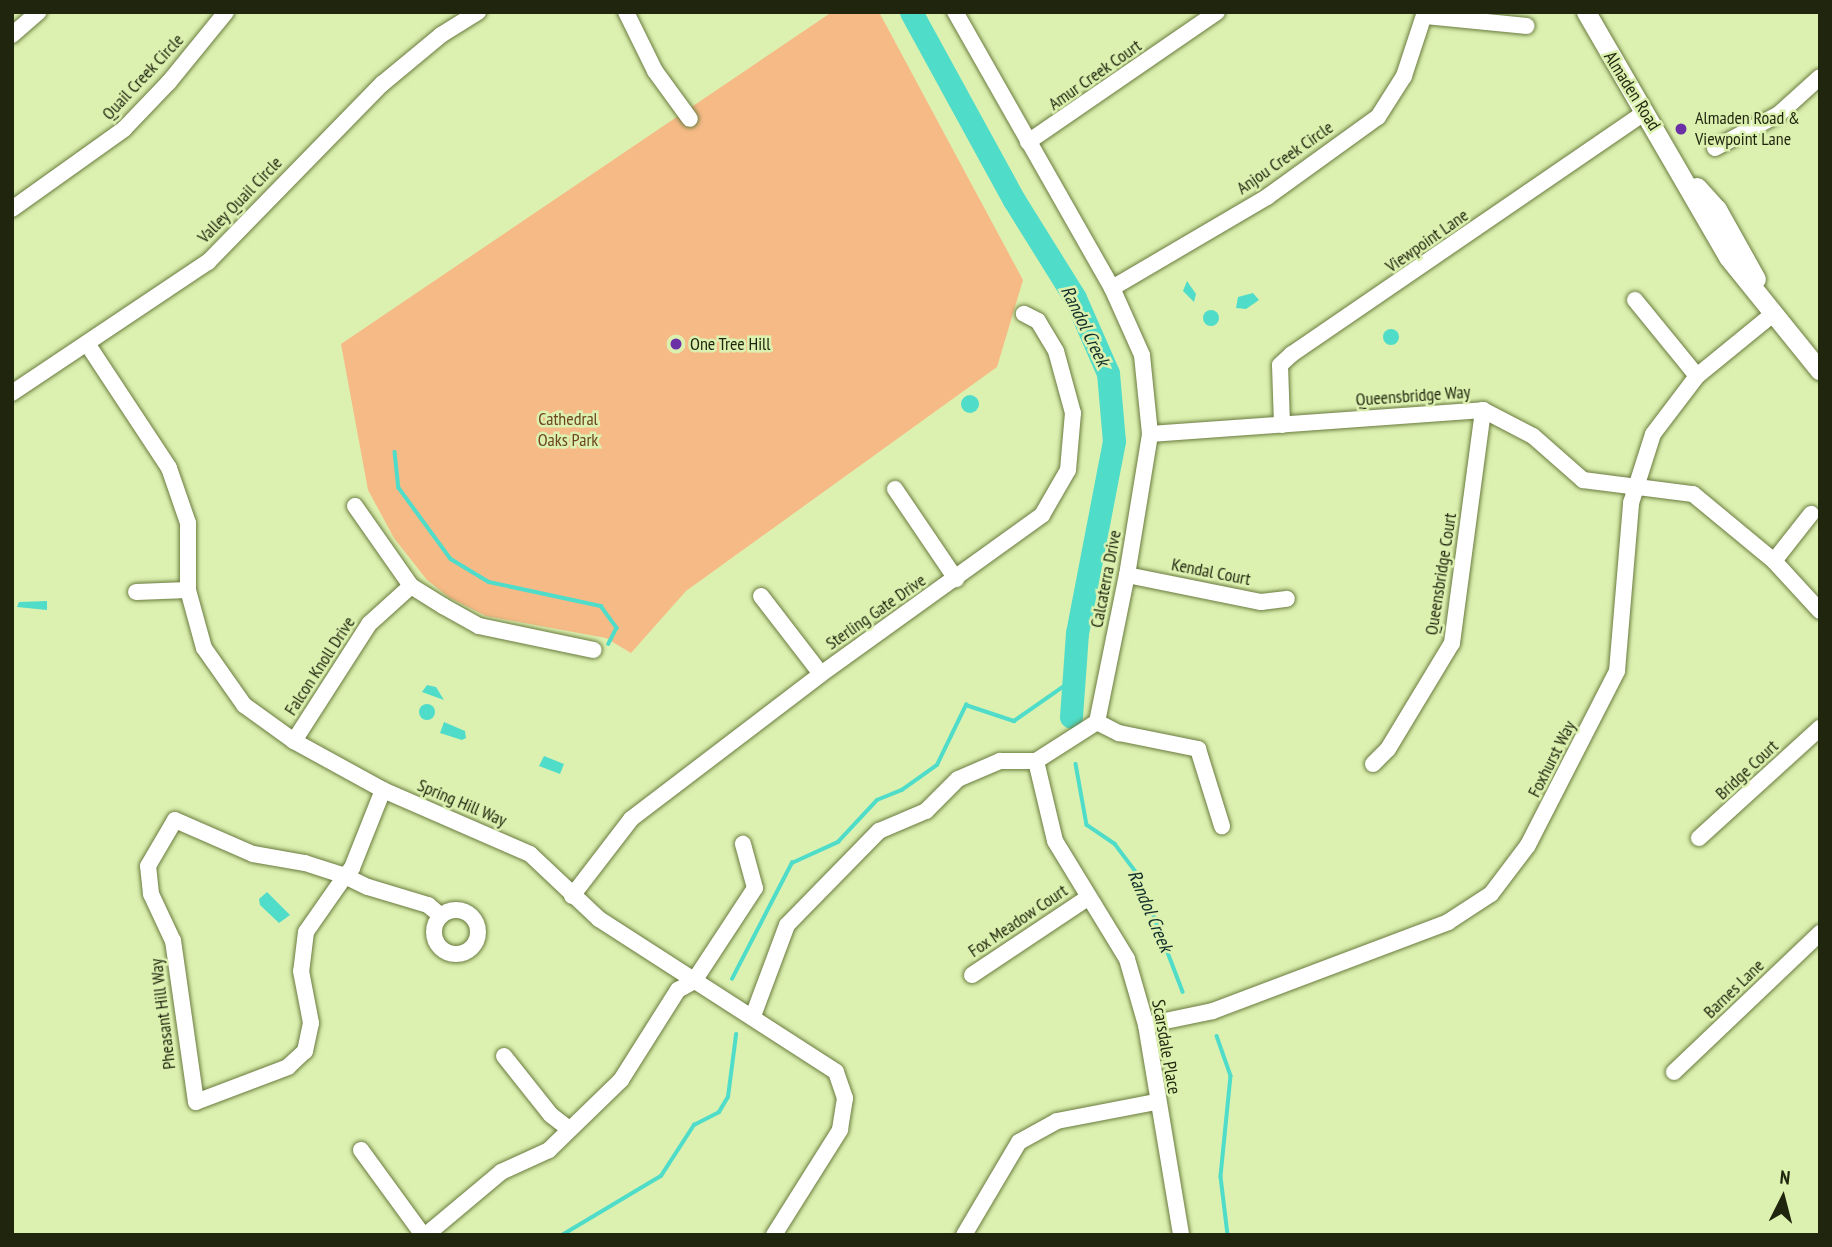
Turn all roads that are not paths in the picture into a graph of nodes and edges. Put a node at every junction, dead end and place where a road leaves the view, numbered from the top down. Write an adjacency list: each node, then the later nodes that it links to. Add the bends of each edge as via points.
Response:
1 (38, 12): 10 (street)
2 (226, 12): 16 (street, Quail Creek Circle, via 124,128)
3 (478, 12): 21 (street, Valley Quail Circle, via 441,35 382,84 208,262)
4 (626, 12): 13 (street, via 655,71)
5 (955, 12): 14 (street, Calcaterra Drive)
6 (1217, 12): 14 (street, Amur Creek Court)
7 (1586, 12): 12 (street, Almaden Road)
8 (1426, 14): 9 (street); 17 (street, Anjou Creek Circle, via 1404,76 1378,117 1266,197)
9 (1527, 26)
10 (12, 35)
11 (1820, 77): 15 (street, via 1779,114)
12 (1645, 112): 20 (street, Almaden Road, via 1728,257); 26 (street, Viewpoint Lane, via 1292,354 1280,365 1278,379)
13 (690, 119)
14 (1028, 142): 17 (street, Calcaterra Drive)
15 (1715, 148)
16 (12, 209)
17 (1112, 288): 27 (street, Calcaterra Drive, via 1142,355)
18 (1635, 300): 23 (street)
19 (1024, 314): 34 (street, Sterling Gate Drive, via 1038,321 1056,351 1073,414 1068,470 1042,515)
20 (1773, 314): 22 (street, Almaden Road); 23 (street, Foxhurst Way)
21 (88, 345): 24 (street, Valley Quail Circle); 36 (street, Spring Hill Way, via 169,468 188,523)
22 (1820, 371)
23 (1697, 376): 28 (street, Foxhurst Way, via 1653,434)
24 (12, 393)
25 (1483, 410): 26 (street, Queensbridge Way); 28 (street, Queensbridge Way, via 1532,436 1583,480); 47 (street, Queensbridge Court, via 1452,643 1388,749)
26 (1282, 425): 27 (street, Queensbridge Way)
27 (1150, 433): 33 (street, Calcaterra Drive)
28 (1636, 485): 32 (street, Queensbridge Way, via 1693,494); 60 (street, Foxhurst Way, via 1617,671 1528,845 1491,894 1448,922 1213,1011)
29 (895, 489): 34 (street)
30 (355, 506): 35 (street)
31 (1811, 514): 32 (street)
32 (1773, 561): 40 (street, Queensbridge Way)
33 (1127, 575): 39 (street, Kendal Court, via 1261,602); 43 (street, Calcaterra Drive)
34 (956, 579): 42 (street, Sterling Gate Drive)
35 (411, 586): 41 (street, via 479,626); 45 (street, Falcon Knoll Drive, via 369,624)
36 (188, 590): 37 (street); 45 (street, Spring Hill Way, via 204,648 244,705)
37 (136, 592)
38 (761, 596): 42 (street)
39 (1287, 599)
40 (1820, 611)
41 (594, 650)
42 (821, 674): 53 (street, Sterling Gate Drive, via 631,819)
43 (1097, 722): 46 (street); 49 (street, via 1119,733 1198,749)
44 (1820, 728): 50 (street, Bridge Court)
45 (294, 741): 48 (street, Spring Hill Way)
46 (1036, 761): 54 (street, Scarsdale Place, via 1055,841); 59 (street, via 1000,761 958,779 926,811 879,831 787,925)
47 (1373, 764)
48 (383, 790): 52 (street); 53 (street, Spring Hill Way, via 530,854)
49 (1223, 826)
50 (1699, 838)
51 (743, 844): 58 (street, via 755,888)
52 (345, 876): 52 (street, Pheasant Hill Way, via 253,854 175,820 148,866 151,894 173,941 195,1102 288,1068 304,1051 311,1023 301,971 306,932); 55 (street, via 428,905)
53 (572, 896): 58 (street, Spring Hill Way)
54 (1086, 899): 57 (street, Fox Meadow Court); 60 (street, Scarsdale Place, via 1126,959)
55 (441, 916)
56 (1820, 933): 62 (street, Barnes Lane)
57 (972, 975)
58 (694, 981): 59 (street, Spring Hill Way); 64 (street, via 678,990 621,1080)
59 (753, 1016): 67 (street, Spring Hill Way, via 836,1072 845,1098 840,1130)
60 (1146, 1025): 63 (street, Scarsdale Place)
61 (505, 1056): 64 (street, via 551,1115)
62 (1674, 1072)
63 (1156, 1102): 68 (street, via 1057,1121 1019,1142); 69 (street, Scarsdale Place)
64 (569, 1129): 66 (street, via 549,1150 501,1172 476,1190)
65 (361, 1150): 66 (street)
66 (424, 1235)
67 (774, 1235)
68 (964, 1235)
69 (1181, 1235)

